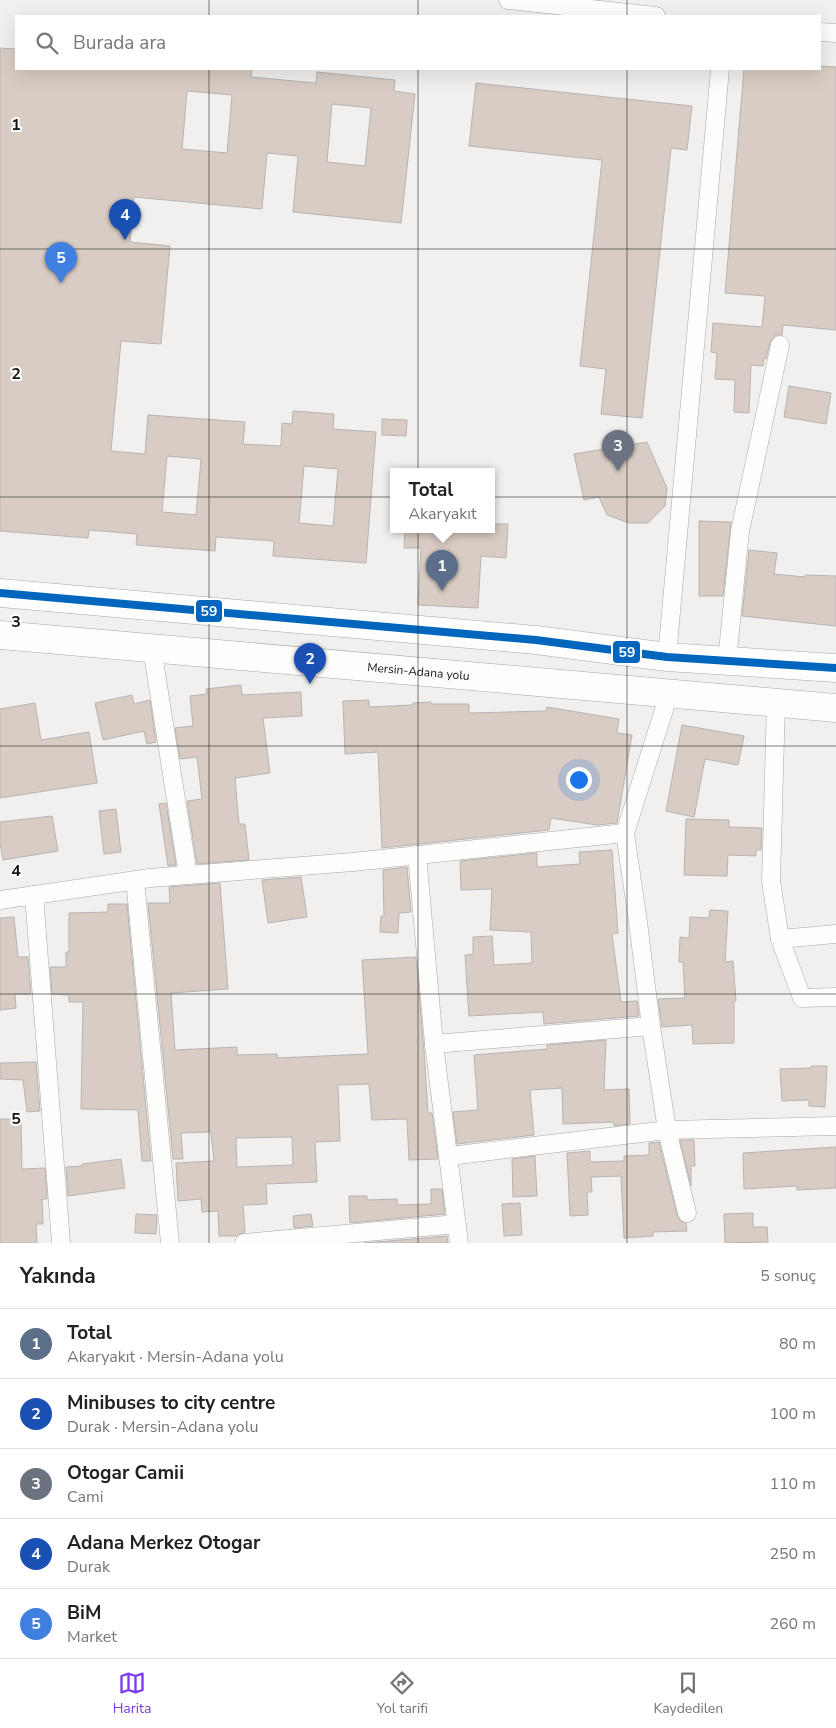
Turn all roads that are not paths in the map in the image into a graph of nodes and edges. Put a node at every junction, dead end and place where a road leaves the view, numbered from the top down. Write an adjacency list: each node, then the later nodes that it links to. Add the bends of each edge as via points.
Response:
1 (508, 0): 2 (street)
2 (647, 15)
3 (821, 32): 4 (street)
4 (836, 33)
5 (720, 70): 10 (street)
6 (780, 346): 11 (street, via 740,531)
7 (0, 593): 10 (highway, via 536,640)
8 (0, 635): 9 (highway, Mersin-Adana yolu)
9 (152, 648): 13 (highway, Mersin-Adana yolu); 18 (street)
10 (667, 657): 11 (highway)
11 (727, 661): 12 (highway)
12 (836, 668)
13 (669, 694): 14 (highway, Mersin-Adana yolu); 16 (street)
14 (776, 703): 15 (highway, Mersin-Adana yolu); 23 (street, via 771,881)
15 (836, 708)
16 (625, 833): 17 (street); 25 (street)
17 (418, 855): 18 (street); 26 (street)
18 (188, 875): 19 (street)
19 (135, 880): 20 (street); 33 (street)
20 (34, 895): 21 (street); 32 (street)
21 (0, 900)
22 (836, 934): 23 (street)
23 (780, 939): 24 (street, via 802,998)
24 (836, 997)
25 (651, 1026): 26 (street); 28 (street)
26 (434, 1044): 29 (street)
27 (836, 1126): 28 (street)
28 (667, 1130): 29 (street); 30 (street)
29 (449, 1156): 31 (street)
30 (687, 1213)
31 (457, 1224): 34 (street); 35 (street)
32 (61, 1243)
33 (170, 1243)
34 (244, 1243)
35 (459, 1243)

